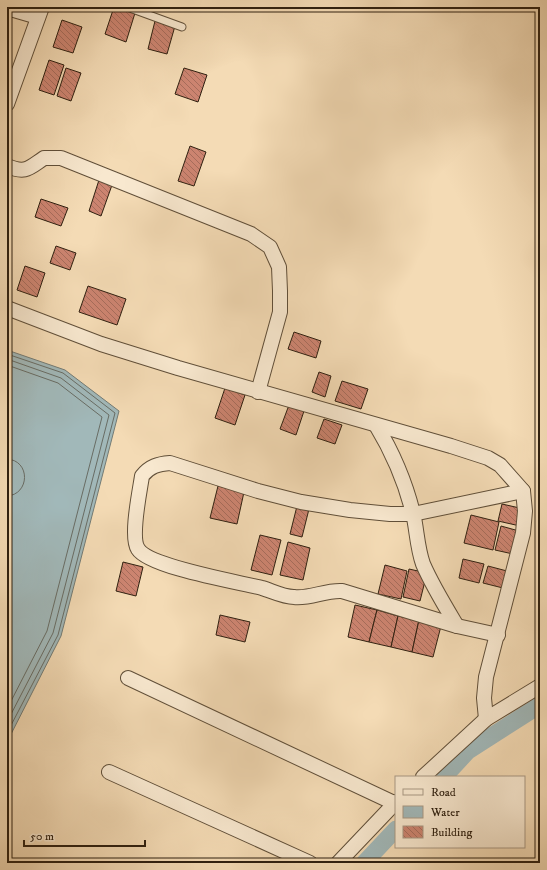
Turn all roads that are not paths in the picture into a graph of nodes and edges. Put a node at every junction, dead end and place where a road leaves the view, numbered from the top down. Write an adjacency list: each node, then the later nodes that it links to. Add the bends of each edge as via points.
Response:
1 (128, 7): 4 (lane)
2 (7, 8): 3 (street)
3 (40, 12): 5 (street)
4 (182, 27)
5 (7, 104)
6 (7, 166): 8 (street, via 24,170 33,167 44,158 61,158 251,234 270,247 279,268 280,312)
7 (7, 308): 8 (street, via 101,344)
8 (258, 392): 9 (street)
9 (376, 425): 10 (street, via 488,458 500,465); 11 (street, via 392,453)
10 (523, 491): 11 (street); 13 (street, via 523,533)
11 (413, 514): 12 (street, via 423,564); 12 (street, via 350,510 301,502 258,491 170,462 155,465 142,476 135,540 138,549 147,557 169,566 292,597 302,598 330,590 342,591)
12 (457, 626): 13 (street)
13 (498, 635): 16 (street, via 486,677)
14 (128, 678): 19 (street)
15 (540, 686): 16 (street)
16 (486, 719): 18 (street)
17 (109, 772): 20 (street)
18 (424, 776)
19 (395, 802): 21 (street)
20 (310, 863)
21 (338, 863)

